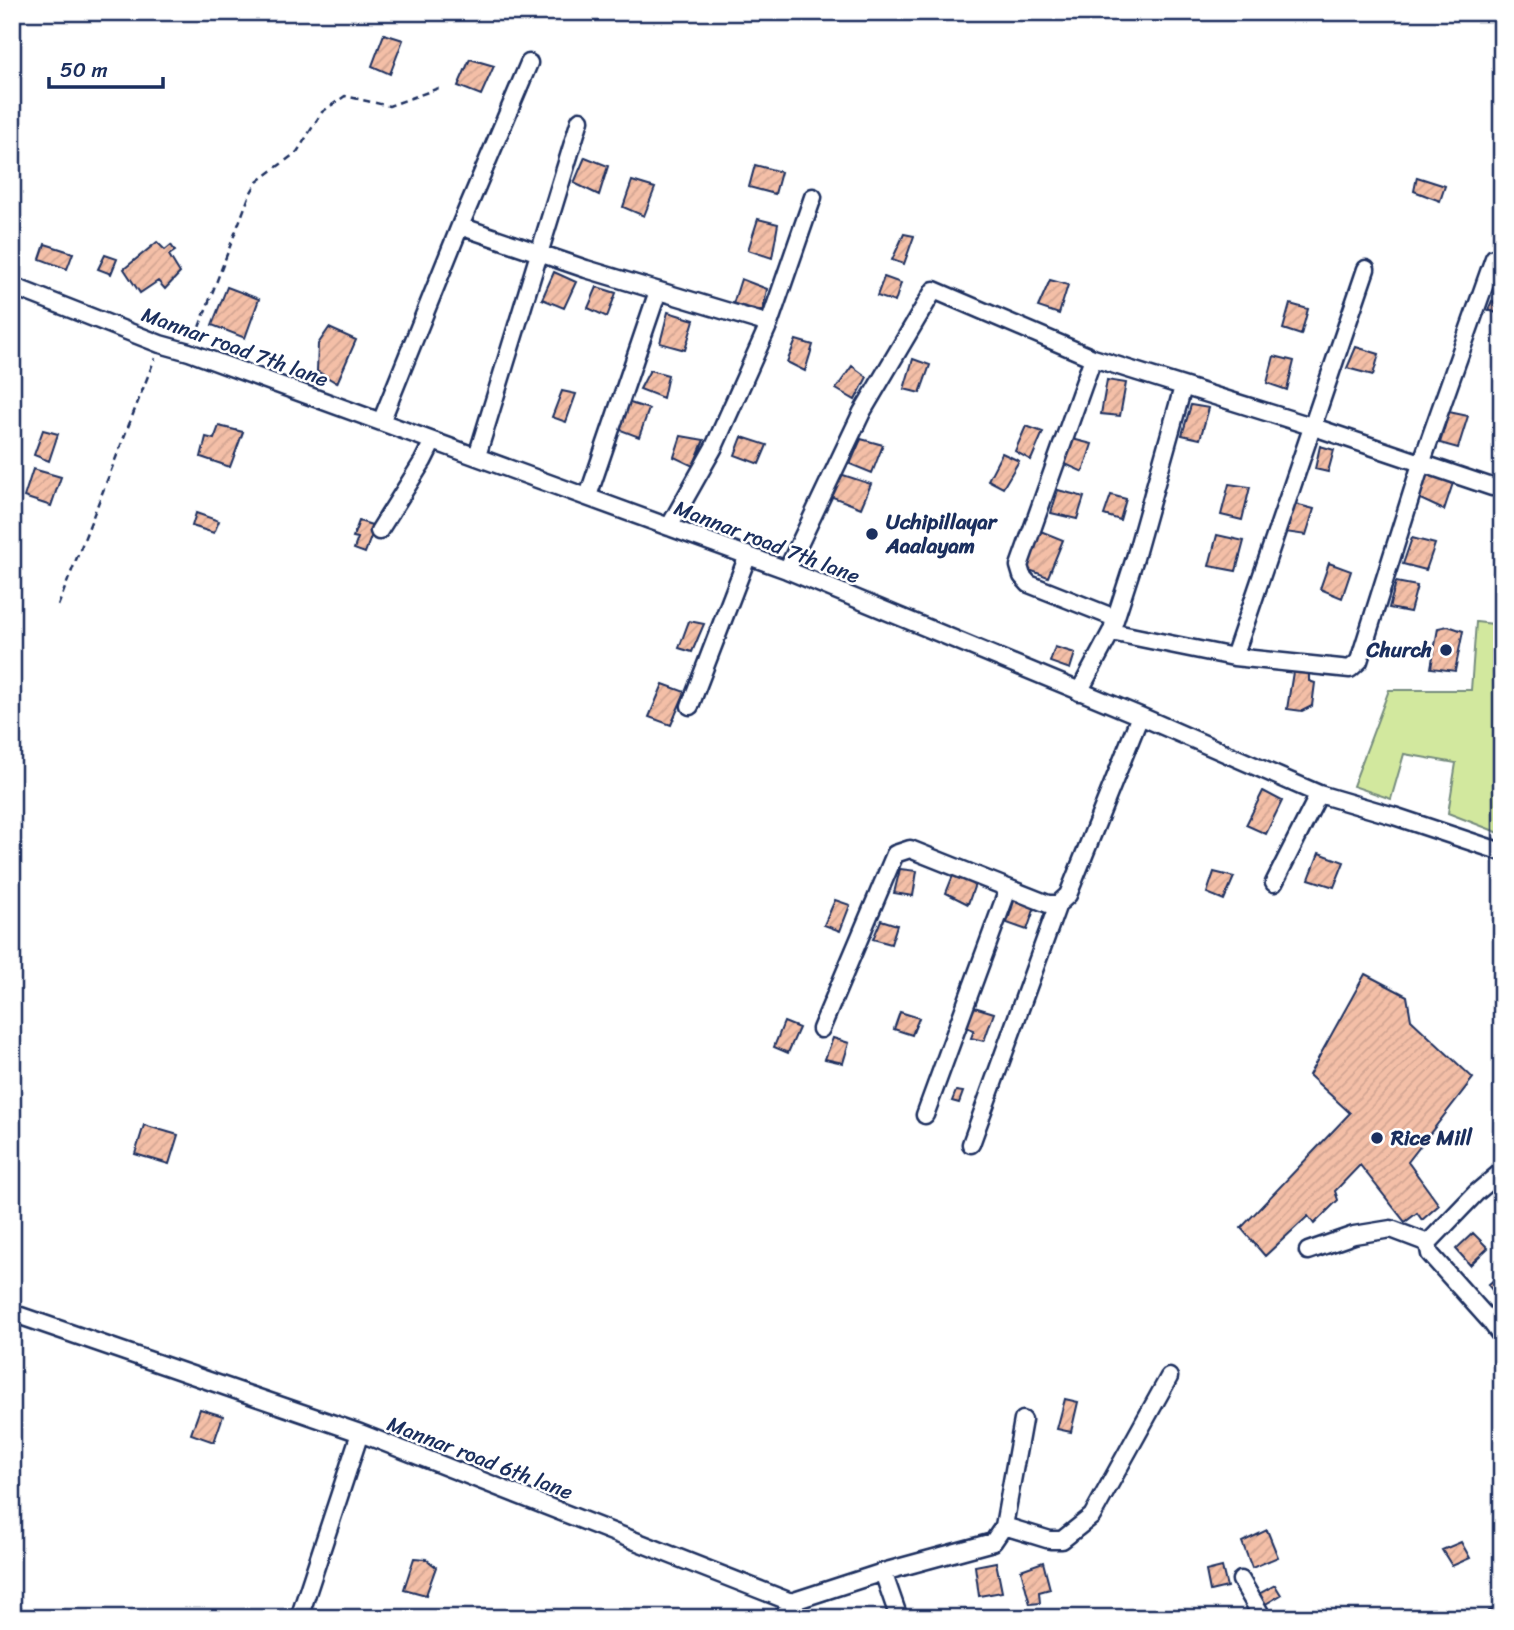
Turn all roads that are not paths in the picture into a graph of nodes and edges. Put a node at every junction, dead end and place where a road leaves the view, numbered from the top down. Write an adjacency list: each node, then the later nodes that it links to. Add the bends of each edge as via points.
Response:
1 (529, 63): 4 (street)
2 (580, 120): 5 (street)
3 (813, 197): 10 (street)
4 (460, 226): 5 (street); 13 (street)
5 (539, 254): 9 (street); 16 (street)
6 (1502, 258): 17 (street, via 1494,258)
7 (1366, 269): 14 (street)
8 (12, 286): 13 (street, Mannar road 7th lane)
9 (658, 291): 10 (street); 19 (street)
10 (769, 324): 20 (street, via 714,447)
11 (1093, 358): 12 (street); 23 (street, via 934,290 862,412); 24 (street, via 1018,566 1029,584)
12 (1183, 387): 14 (street); 24 (street)
13 (381, 422): 15 (street, Mannar road 7th lane)
14 (1311, 426): 17 (street); 25 (street)
15 (433, 441): 16 (street, Mannar road 7th lane); 21 (street)
16 (477, 457): 19 (street, Mannar road 7th lane)
17 (1421, 464): 18 (street); 25 (street, via 1359,661 1350,669)
18 (1492, 487)
19 (588, 496): 20 (street, Mannar road 7th lane)
20 (669, 527): 22 (street, Mannar road 7th lane)
21 (379, 531)
22 (748, 555): 23 (street, Mannar road 7th lane); 27 (street)
23 (787, 570): 26 (street, Mannar road 7th lane)
24 (1113, 625): 25 (street); 26 (street)
25 (1234, 657)
26 (1079, 692): 28 (street, Mannar road 7th lane)
27 (690, 706)
28 (1140, 716): 29 (street, Mannar road 7th lane); 33 (street, via 1068,895)
29 (1319, 794): 30 (street, Mannar road 7th lane); 31 (street)
30 (1502, 852)
31 (1274, 883)
32 (1008, 889): 33 (street); 34 (street, via 910,849 895,854); 35 (street)
33 (1058, 904): 36 (street)
34 (821, 1029)
35 (925, 1115)
36 (971, 1144)
37 (1502, 1171): 38 (street)
38 (1428, 1243): 39 (street, via 1391,1229 1354,1235); 41 (street, via 1430,1254)
39 (1308, 1251)
40 (12, 1313): 44 (street, Mannar road 6th lane)
41 (1502, 1337)
42 (1169, 1377): 45 (street, via 1092,1516 1062,1540 1050,1541)
43 (1023, 1420): 45 (street)
44 (360, 1433): 48 (street, Mannar road 6th lane); 49 (street)
45 (1004, 1526): 46 (street, via 993,1542)
46 (883, 1572): 48 (street); 51 (street)
47 (1241, 1580): 52 (street)
48 (791, 1602): 50 (street)
49 (299, 1618)
50 (782, 1618)
51 (899, 1618)
52 (1263, 1618)

